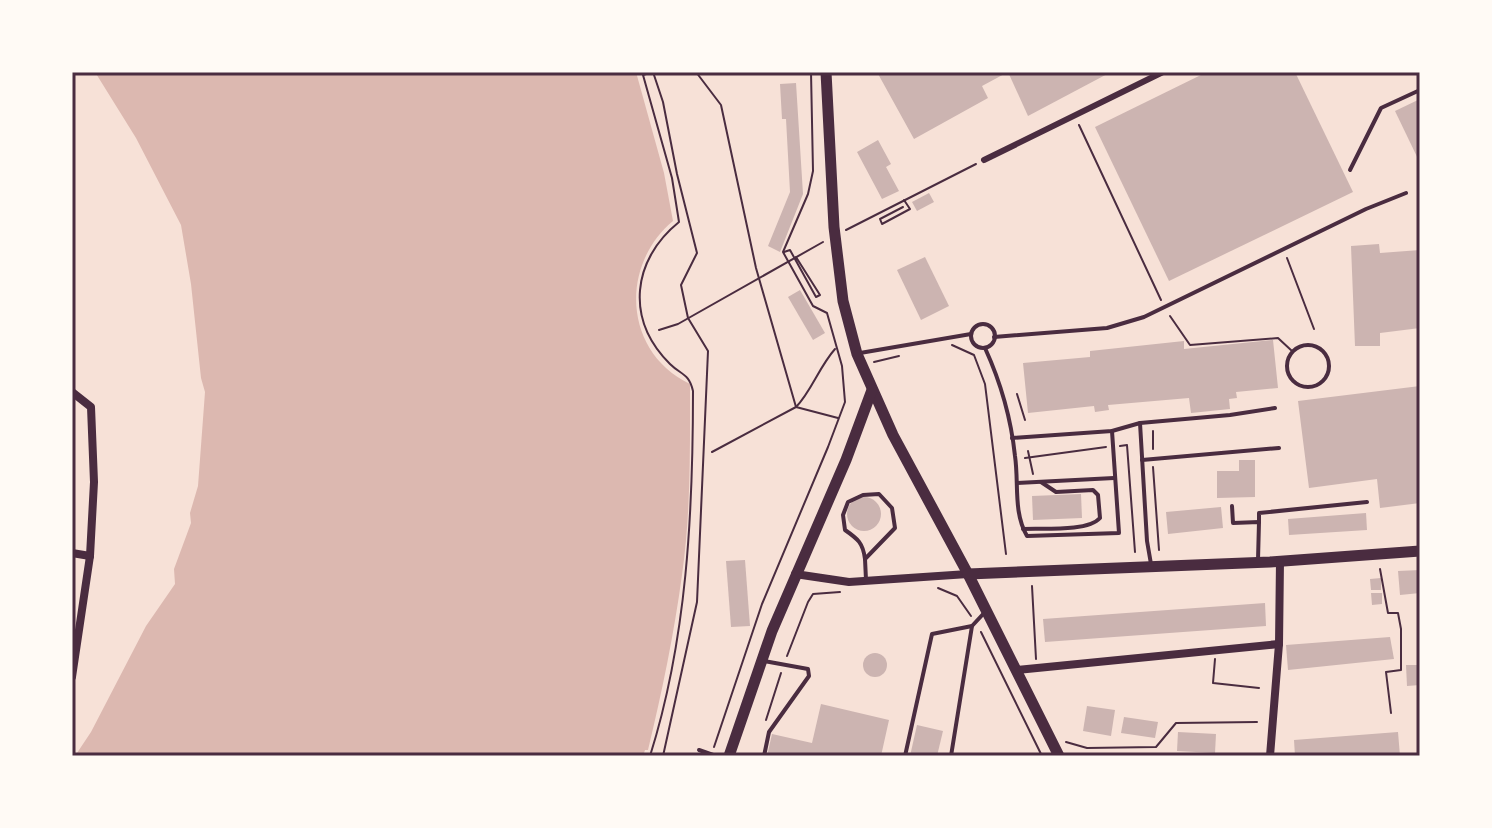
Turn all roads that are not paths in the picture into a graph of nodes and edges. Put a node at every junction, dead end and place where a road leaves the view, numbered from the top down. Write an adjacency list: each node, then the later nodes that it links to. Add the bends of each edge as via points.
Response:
1 (826, 72): 11 (main road, via 834,227 843,301)
2 (1163, 72): 4 (street)
3 (1420, 90): 5 (lane, via 1381,108)
4 (984, 160)
5 (1350, 170)
6 (1406, 193): 8 (lane, via 1144,317 1107,328)
7 (971, 334): 8 (lane, via 984,325 991,327); 9 (lane, via 975,345); 11 (lane)
8 (994, 337): 9 (lane)
9 (985, 348): 17 (lane, via 1001,383)
10 (1292, 351): 10 (lane, via 1286,364 1289,377 1306,387 1320,384 1329,366 1319,347 1305,344)
11 (857, 354): 12 (main road)
12 (872, 390): 34 (main road); 35 (main road)
13 (72, 392): 29 (street, via 91,407)
14 (1275, 408): 15 (lane)
15 (1140, 423): 16 (lane); 19 (lane)
16 (1112, 431): 17 (lane); 20 (lane)
17 (1012, 438): 22 (lane)
18 (1279, 448): 19 (lane)
19 (1142, 460): 33 (lane)
20 (1114, 478): 21 (lane); 26 (lane, via 1119,533 1027,536)
21 (1041, 482): 22 (lane); 26 (lane, via 1056,492 1093,490 1100,518 1082,528)
22 (1017, 483): 26 (lane)
23 (1367, 502): 25 (lane, via 1259,513)
24 (1232, 506): 25 (lane, via 1233,523)
25 (1259, 522): 32 (lane)
26 (1023, 529)
27 (1420, 551): 31 (main road)
28 (72, 553): 29 (street)
29 (90, 556): 42 (street)
30 (865, 559): 30 (lane, via 895,528 892,508 879,494 848,502 843,515 845,530 859,540); 36 (lane)
31 (1280, 561): 32 (main road); 39 (street)
32 (1258, 562): 33 (main road)
33 (1151, 565): 35 (main road)
34 (795, 574): 36 (street); 40 (main road)
35 (968, 574): 36 (street); 37 (main road)
36 (866, 581)
37 (985, 612): 38 (lane); 41 (main road)
38 (974, 624): 47 (lane, via 932,634); 48 (lane)
39 (1279, 644): 41 (street); 50 (street)
40 (762, 660): 45 (main road); 46 (lane, via 808,669 809,676 769,732)
41 (1017, 670): 49 (main road)
42 (72, 677)
43 (699, 750): 44 (lane)
44 (714, 755)
45 (729, 756)
46 (764, 756)
47 (905, 756)
48 (951, 756)
49 (1059, 756)
50 (1270, 756)

